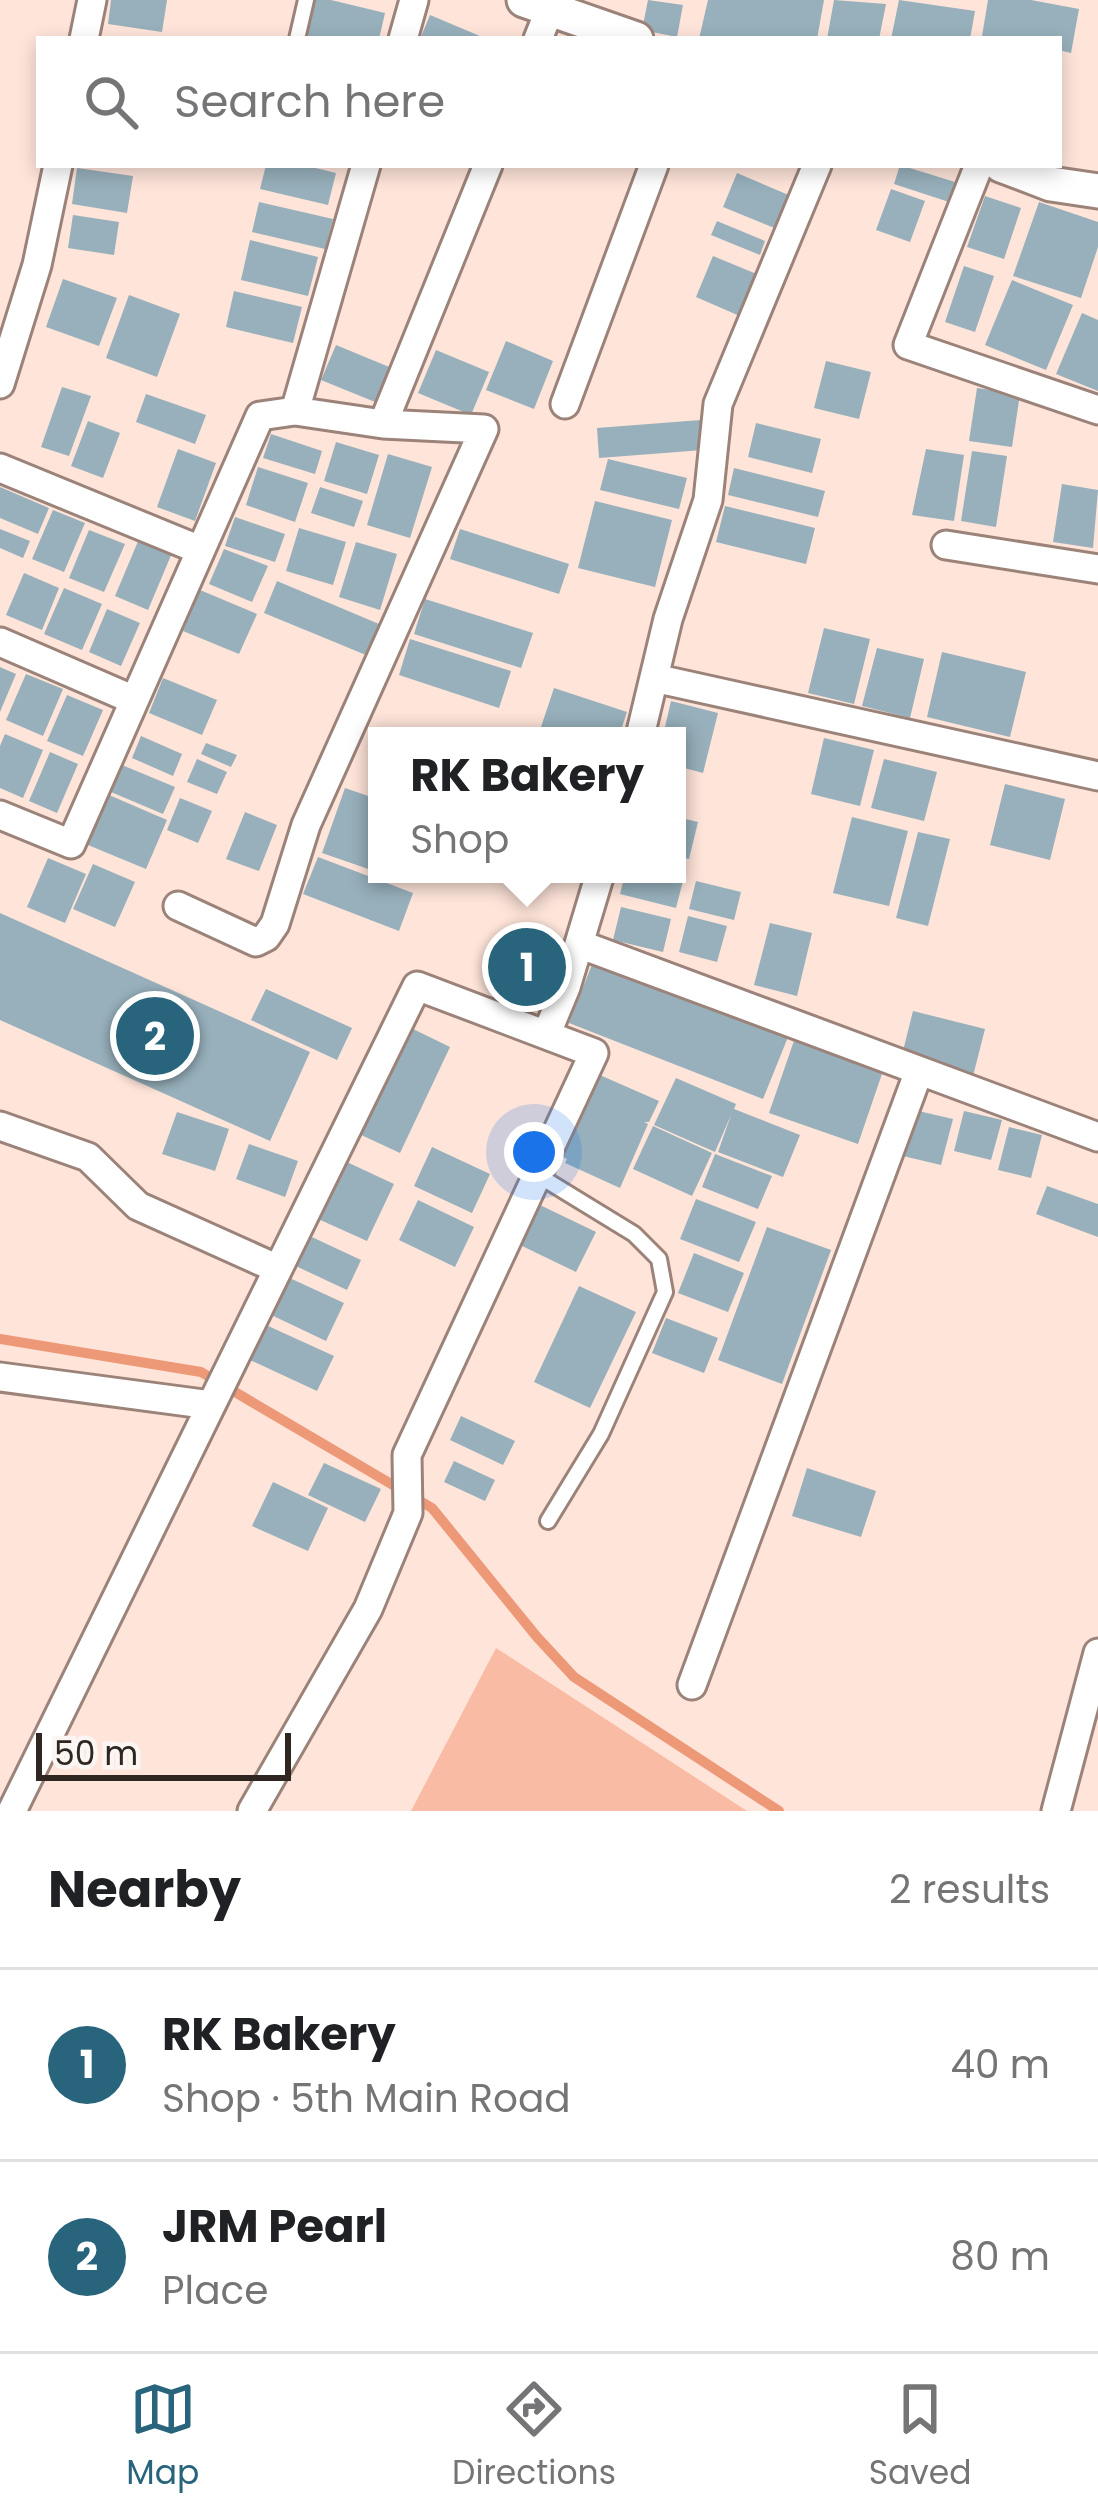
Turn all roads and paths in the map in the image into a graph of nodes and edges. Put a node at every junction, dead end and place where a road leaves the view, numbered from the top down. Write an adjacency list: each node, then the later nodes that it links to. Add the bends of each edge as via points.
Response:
1 (92, 0): 5 (street)
2 (306, 0): 6 (lane)
3 (414, 0): 7 (street)
4 (532, 10): 8 (street)
5 (84, 36)
6 (298, 36)
7 (404, 36)
8 (625, 36)
9 (57, 168): 17 (street)
10 (365, 168): 20 (street)
11 (487, 168): 21 (street)
12 (653, 168): 18 (street)
13 (816, 168): 27 (street, via 718,404 708,500)
14 (978, 168): 19 (street, via 908,345)
15 (1008, 168): 16 (street)
16 (1098, 191)
17 (0, 385)
18 (565, 404)
19 (1098, 410)
20 (295, 411): 21 (street); 24 (street, via 260,416)
21 (383, 424): 33 (street, via 484,429 306,825 275,924 256,942)
22 (0, 468): 24 (street)
23 (946, 545): 25 (street)
24 (200, 550): 28 (street)
25 (1098, 569)
26 (0, 642): 28 (street)
27 (654, 678): 29 (street); 30 (street)
28 (134, 700): 31 (street, via 70,844)
29 (642, 727)
30 (1098, 776)
31 (0, 815)
32 (597, 883): 34 (street)
33 (178, 906)
34 (579, 944): 35 (street); 36 (street)
35 (547, 1033): 39 (street, via 594,1053); 40 (street, via 417,986)
36 (919, 1071): 38 (street); 45 (street)
37 (0, 1126): 40 (street, via 88,1157 138,1206)
38 (1098, 1137)
39 (536, 1174): 43 (lane, via 634,1234 659,1259 665,1292 602,1434); 47 (street, via 407,1455 408,1513 368,1609)
40 (278, 1268): 42 (street)
41 (0, 1377): 42 (street)
42 (213, 1402): 46 (street)
43 (548, 1522)
44 (1098, 1653): 48 (street)
45 (692, 1685)
46 (12, 1811)
47 (252, 1811)
48 (1056, 1811)

